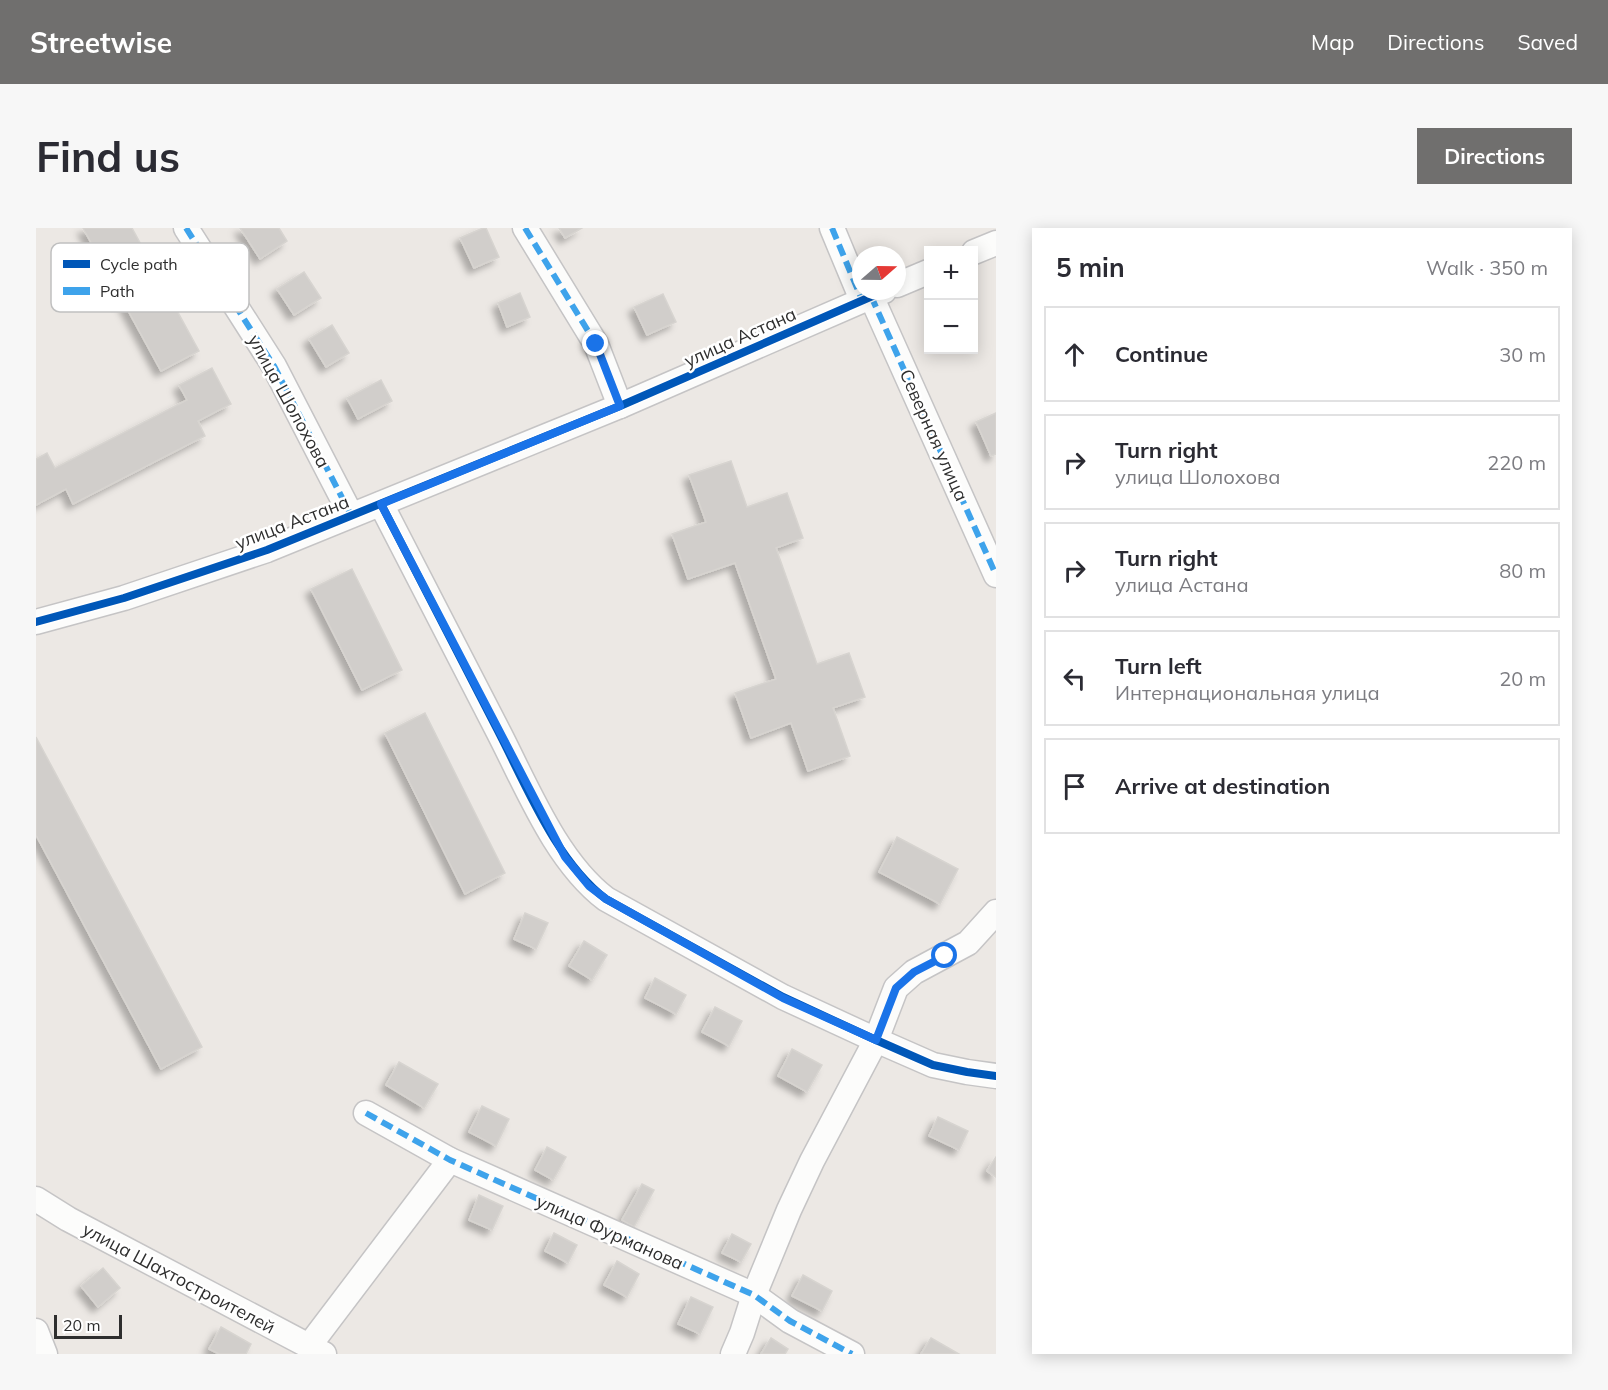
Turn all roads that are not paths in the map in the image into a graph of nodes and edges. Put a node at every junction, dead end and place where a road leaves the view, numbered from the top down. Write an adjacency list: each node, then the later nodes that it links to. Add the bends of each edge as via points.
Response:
1 (186, 228): 4 (street, улица Шолохова)
2 (525, 228): 13 (street, via 596,344)
3 (832, 228): 7 (street, Северная улица)
4 (196, 243)
5 (996, 243): 6 (street)
6 (978, 250)
7 (852, 262)
8 (924, 274): 9 (street)
9 (906, 281)
10 (863, 300): 13 (street, улица Астана)
11 (874, 300): 16 (street, Северная улица)
12 (240, 312): 15 (street, улица Шолохова, via 274,366)
13 (620, 406): 14 (street, улица Астана)
14 (381, 504): 15 (street, улица Астана); 19 (street, via 536,805 565,857 589,886 783,998)
15 (351, 515): 17 (street, улица Астана, via 267,550 124,598)
16 (996, 575)
17 (36, 622)
18 (996, 912): 19 (street, via 968,943 914,972 896,988)
19 (876, 1040): 20 (street, via 933,1065); 24 (street, via 812,1161)
20 (996, 1076)
21 (366, 1113): 22 (street, улица Фурманова)
22 (450, 1160): 24 (street, улица Фурманова); 26 (street)
23 (36, 1199): 26 (street, улица Шахтостроителей)
24 (753, 1295): 28 (street); 29 (street, улица Фурманова, via 790,1321)
25 (36, 1331): 27 (street)
26 (317, 1350)
27 (45, 1354)
28 (733, 1354)
29 (852, 1354)

